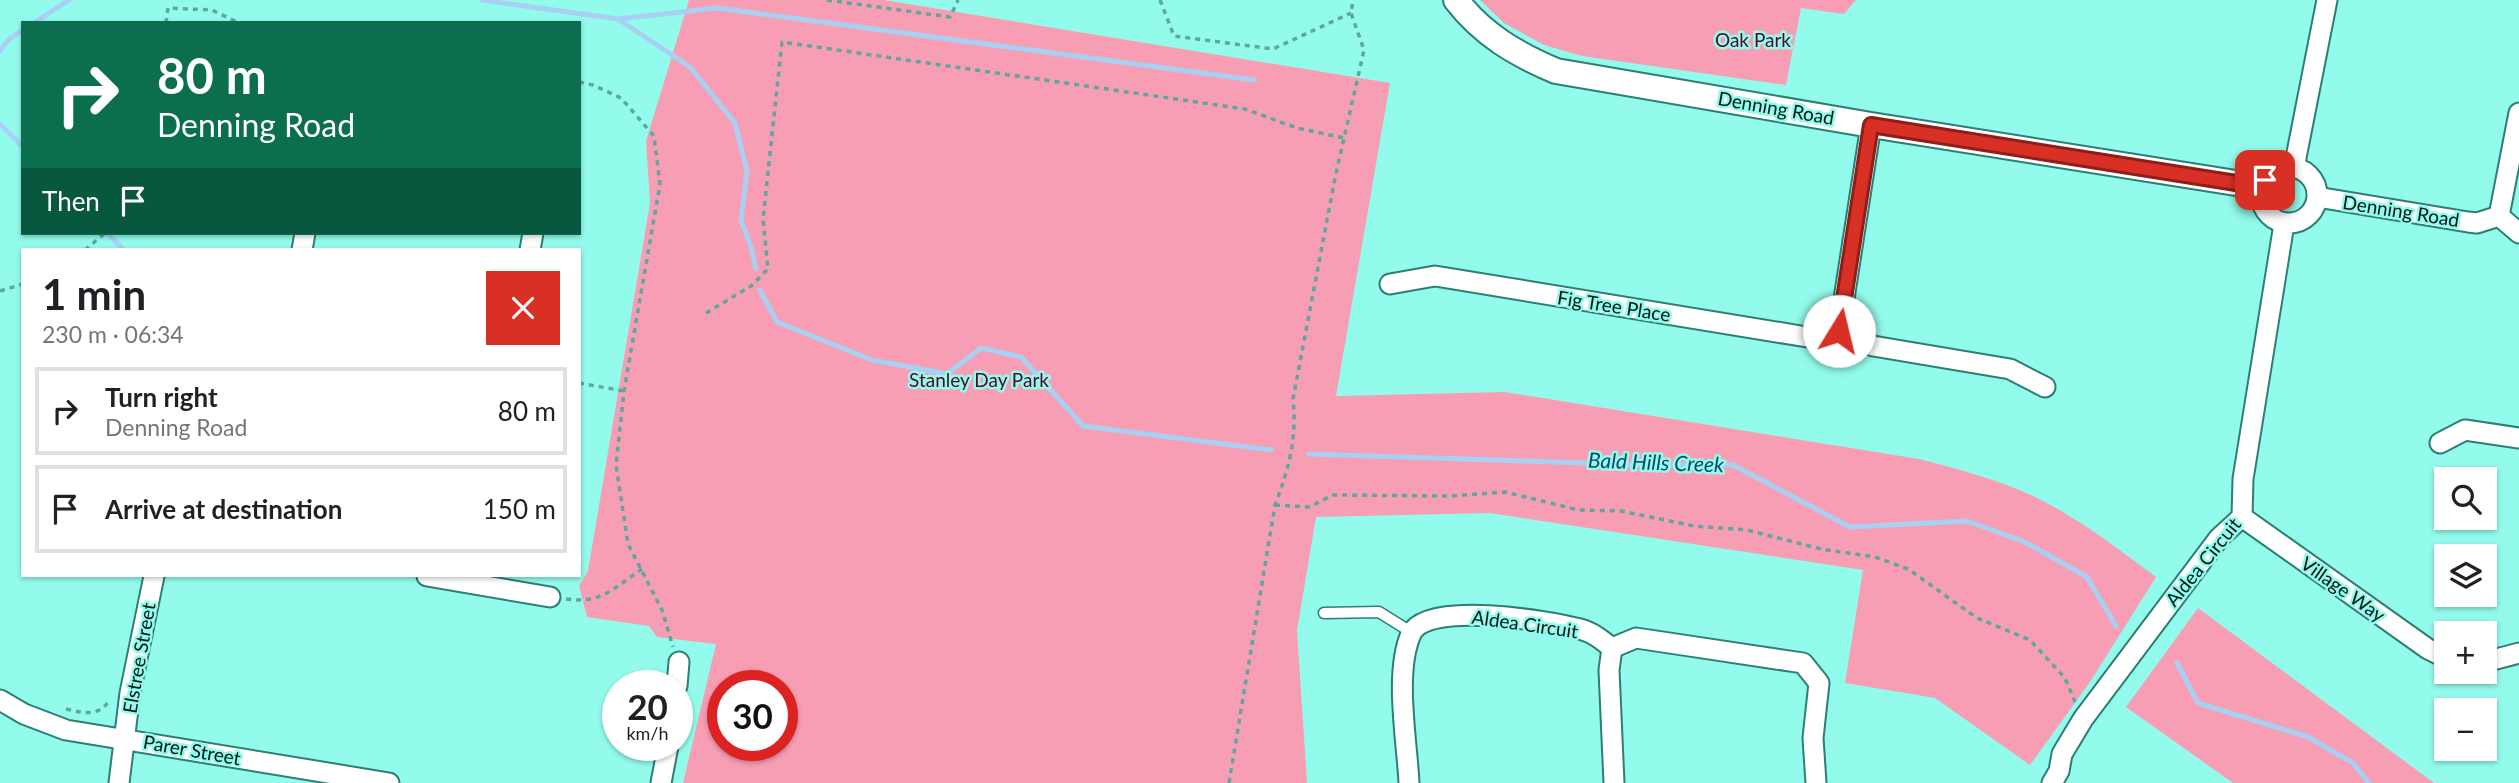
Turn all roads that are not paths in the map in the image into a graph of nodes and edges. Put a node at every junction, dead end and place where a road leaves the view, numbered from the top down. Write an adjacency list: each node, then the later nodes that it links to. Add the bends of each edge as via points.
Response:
1 (2327, 0): 5 (street)
2 (1464, 10): 4 (street, Denning Road, via 1517,54 1556,71)
3 (2519, 113): 8 (street)
4 (1871, 125): 6 (street, Denning Road); 12 (street)
5 (2294, 168): 6 (street, via 2278,169); 7 (street, Denning Road, via 2313,181)
6 (2261, 187): 9 (street, via 2267,215)
7 (2317, 197): 8 (street, Denning Road, via 2477,223); 9 (street, Denning Road, via 2310,215)
8 (2499, 216): 10 (street)
9 (2284, 224): 16 (street, Aldea Circuit, via 2243,479)
10 (2519, 233)
11 (1390, 284): 12 (street, Fig Tree Place, via 1435,276 1807,337)
12 (1839, 331): 13 (street, via 1873,346 2010,369)
13 (2045, 387)
14 (2519, 438): 15 (street, via 2465,430)
15 (2440, 443)
16 (2242, 517): 23 (street, Village Way); 31 (street, Aldea Circuit, via 2218,538 2083,719 2062,754)
17 (154, 577): 29 (street, Elstree Street)
18 (433, 577): 19 (street)
19 (550, 597)
20 (1324, 613): 21 (lane, via 1379,612)
21 (1411, 632): 22 (street, Aldea Circuit, via 1428,619 1477,613 1581,629); 35 (street, via 1402,665)
22 (1612, 648): 36 (street); 37 (street, via 1636,638 1803,663 1819,683 1813,738)
23 (2434, 652)
24 (2519, 653): 25 (street)
25 (2497, 659)
26 (679, 662): 27 (street)
27 (678, 670)
28 (0, 701): 29 (street, Parer Street, via 66,730)
29 (125, 738): 32 (street, Elstree Street); 33 (street, Parer Street)
30 (665, 761): 34 (street)
31 (2055, 782)
32 (120, 783)
33 (389, 783)
34 (661, 783)
35 (1409, 783)
36 (1614, 783)
37 (1816, 783)

